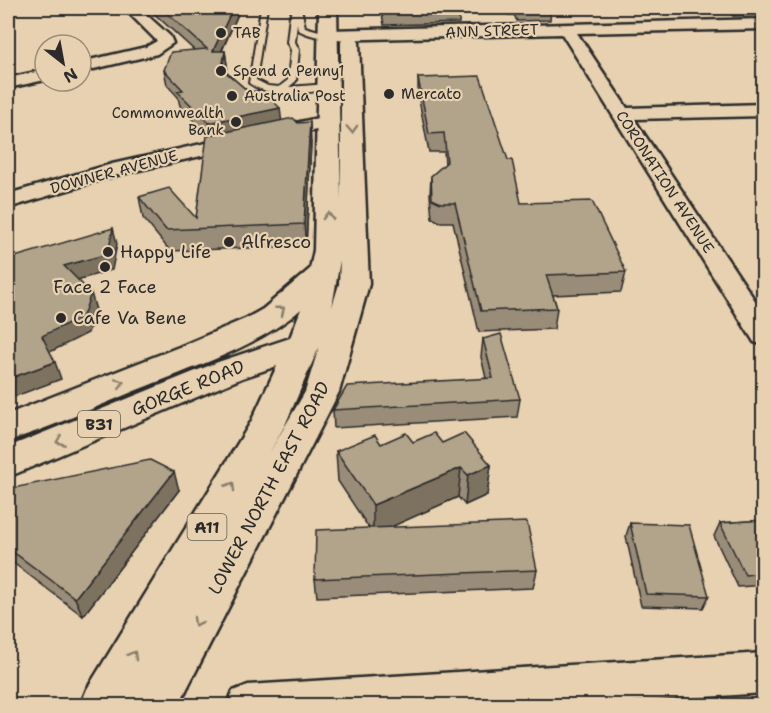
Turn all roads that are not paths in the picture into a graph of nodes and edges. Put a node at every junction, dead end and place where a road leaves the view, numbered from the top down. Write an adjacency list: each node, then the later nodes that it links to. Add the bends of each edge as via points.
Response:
1 (130, 8): 9 (street, via 165,43 151,51)
2 (264, 8): 13 (lane, via 252,81 268,90)
3 (328, 8): 8 (main road, LOWER NORTH EAST ROAD / A11)
4 (347, 8): 8 (main road, LOWER NORTH EAST ROAD / A11)
5 (298, 9): 8 (lane, via 301,28); 8 (lane, via 294,15)
6 (764, 24): 7 (street, ANN STREET)
7 (566, 28): 8 (street, ANN STREET); 15 (street, CORONATION AVENUE)
8 (316, 40): 12 (main road, LOWER NORTH EAST ROAD / A11); 13 (lane, via 294,51 292,81); 20 (main road, LOWER NORTH EAST ROAD / A11, one-way to 20, via 356,246 354,284)
9 (93, 64)
10 (33, 78): 11 (street)
11 (8, 83)
12 (328, 87): 13 (lane); 16 (main road, LOWER NORTH EAST ROAD / A11)
13 (282, 89)
14 (764, 110): 15 (street)
15 (622, 114): 19 (street, CORONATION AVENUE)
16 (327, 122): 17 (street, DOWNER AVENUE, via 112,170); 18 (main road, LOWER NORTH EAST ROAD / A11, one-way to 16, via 328,250)
17 (8, 201)
18 (323, 273): 20 (main road, LOWER NORTH EAST ROAD / A11, via 312,324); 21 (main road, GORGE ROAD / B31, one-way to 18, via 274,316)
19 (764, 336)
20 (321, 346): 21 (main road, GORGE ROAD / B31, via 274,342); 23 (main road, GORGE ROAD / B31, one-way to 23, via 230,370); 26 (main road, LOWER NORTH EAST ROAD / A11, one-way to 20, via 267,425); 27 (main road, LOWER NORTH EAST ROAD / A11, one-way to 27, via 322,392)
21 (191, 355): 22 (main road, GORGE ROAD / B31, one-way to 21)
22 (8, 428)
23 (8, 462)
24 (764, 673): 25 (street)
25 (627, 693): 28 (street)
26 (104, 705)
27 (152, 705)
28 (248, 705)

